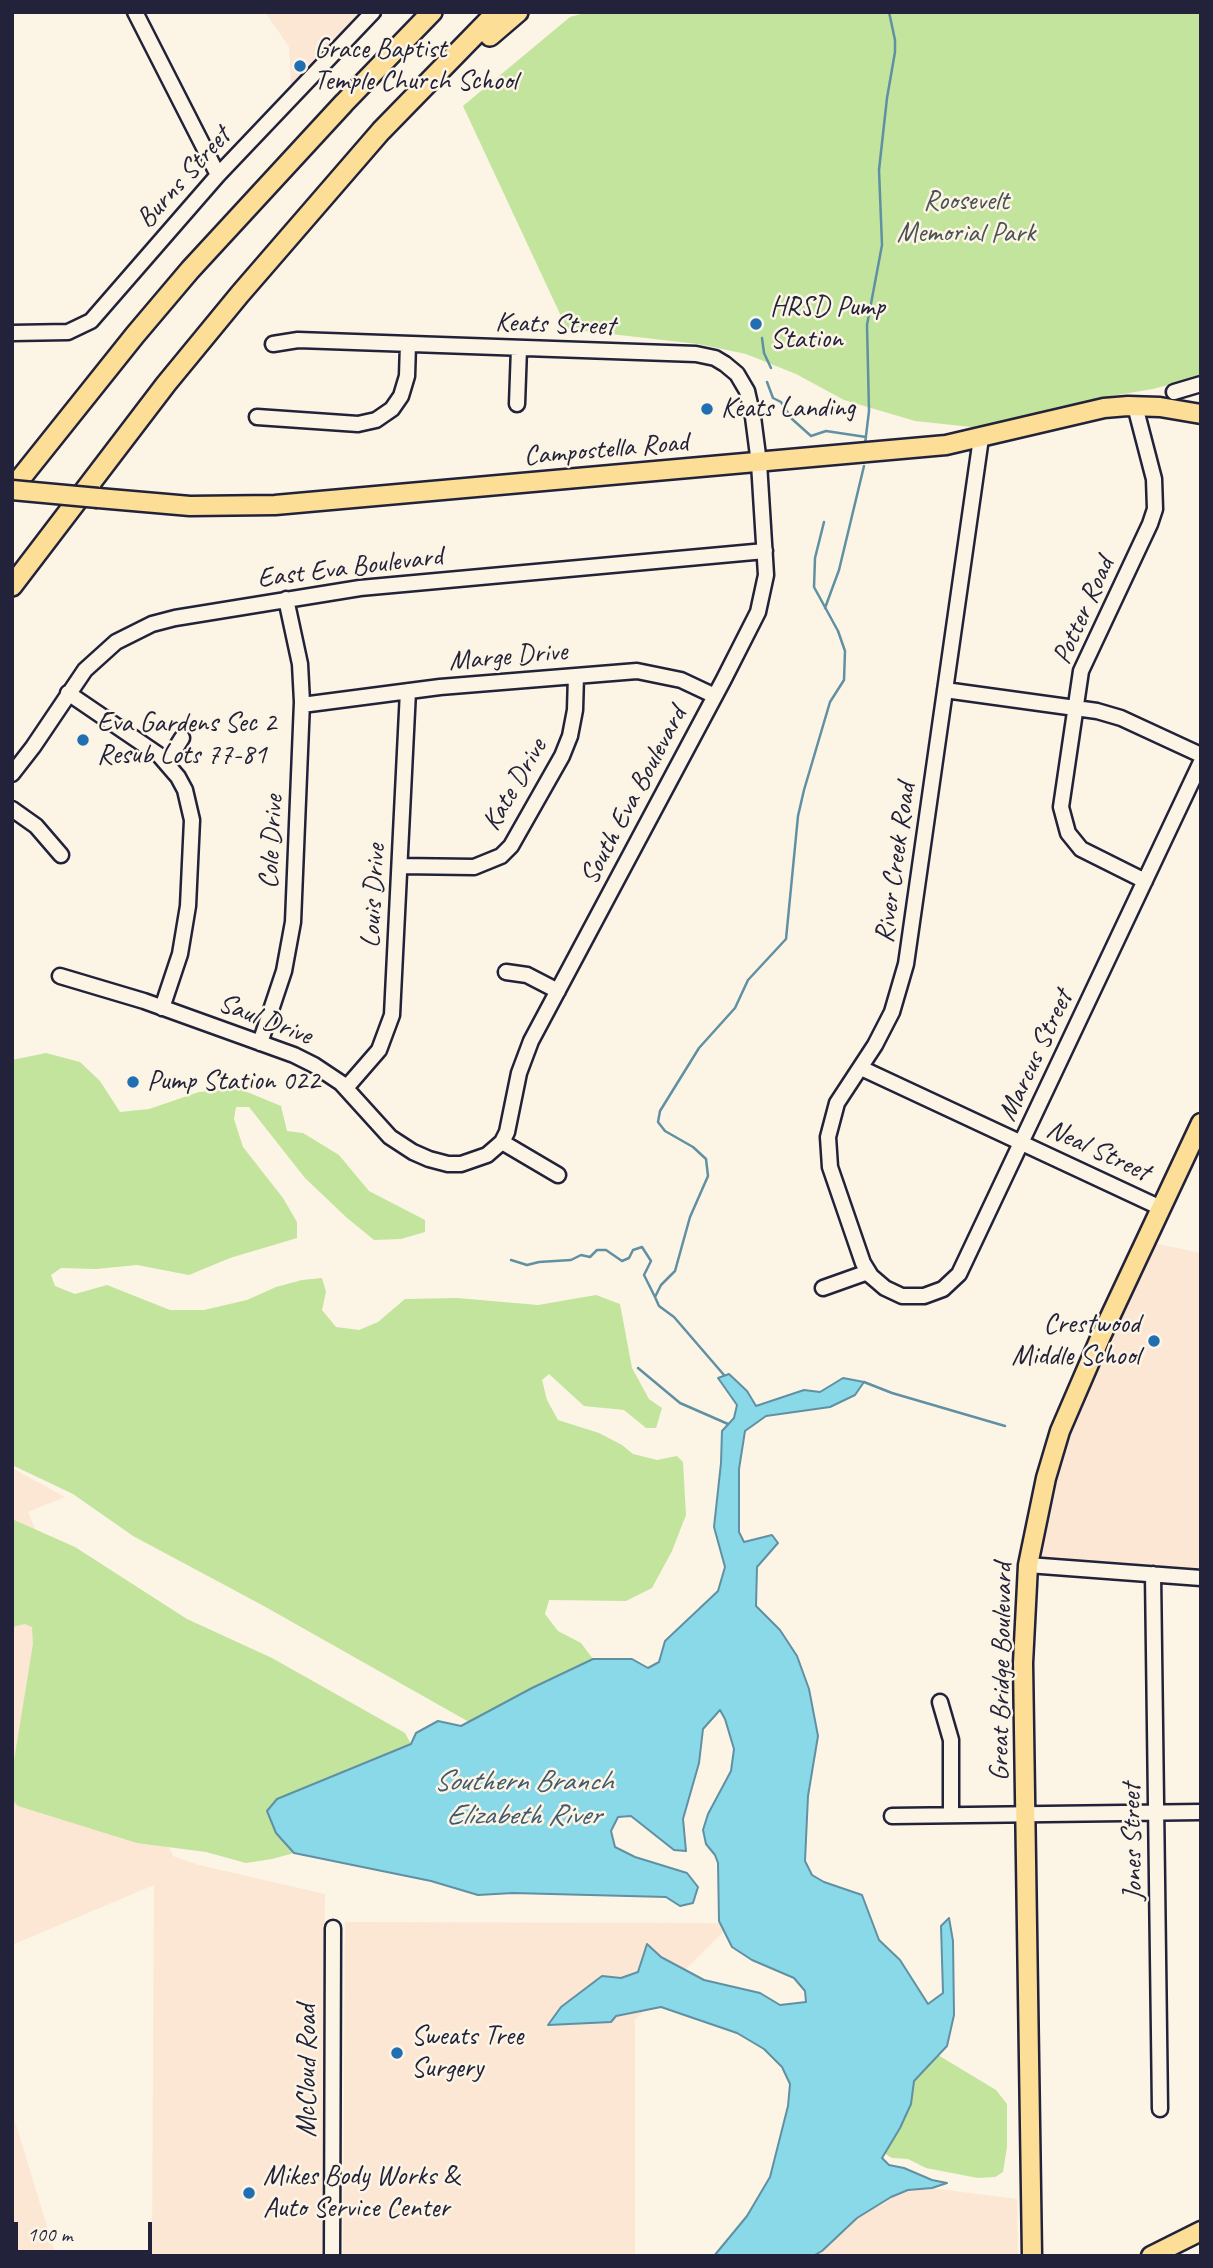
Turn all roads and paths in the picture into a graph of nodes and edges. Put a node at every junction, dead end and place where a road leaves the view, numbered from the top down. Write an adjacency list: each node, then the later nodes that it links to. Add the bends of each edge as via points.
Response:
1 (135, 12): 8 (street)
2 (373, 12): 8 (street, Burns Street)
3 (422, 12): 7 (highway)
4 (432, 12): 7 (highway)
5 (497, 12): 9 (highway, via 381,131)
6 (518, 12): 9 (highway)
7 (344, 103): 22 (highway, via 183,279)
8 (218, 175): 10 (street, Burns Street, via 90,321 68,331)
9 (331, 191): 24 (highway, via 166,384)
10 (12, 333)
11 (273, 344): 12 (street, Keats Street, via 298,340)
12 (408, 344): 13 (street, Keats Street); 19 (street, via 406,385 397,404 376,420 358,424)
13 (519, 348): 16 (street); 21 (street, Keats Street, via 715,358 737,374 747,391)
14 (1201, 384): 15 (street)
15 (1174, 391)
16 (517, 404)
17 (1135, 406): 18 (main road, Campostella Road); 20 (main road, Campostella Road, via 1104,408); 32 (street, Potter Road, via 1154,479 1155,509 1082,671)
18 (1201, 414)
19 (257, 417)
20 (981, 438): 21 (main road, Campostella Road); 27 (street, River Creek Road)
21 (758, 463): 22 (main road, Campostella Road, bridge, via 275,505 190,506); 23 (street, South Eva Boulevard)
22 (12, 489)
23 (765, 551): 25 (street, East Eva Boulevard, via 359,588); 30 (street, South Eva Boulevard, via 766,575 758,612)
24 (12, 586)
25 (286, 599): 29 (street, East Eva Boulevard, via 165,620 131,633 97,657); 31 (street, Cole Drive, via 300,663)
26 (576, 676): 28 (street, Marge Drive); 30 (street, Marge Drive, via 650,672); 40 (street, Kate Drive, via 570,736 511,846 501,856 474,867)
27 (945, 690): 32 (street); 47 (street, River Creek Road, via 906,964 892,1012)
28 (408, 691): 31 (street, Marge Drive); 40 (street, Louis Drive)
29 (68, 693): 35 (street); 37 (street, East Eva Boulevard)
30 (715, 696): 44 (street, South Eva Boulevard)
31 (302, 705): 46 (street, Cole Drive, via 293,922 281,984)
32 (1074, 709): 34 (street, via 1121,719); 41 (street, Potter Road, via 1063,822 1081,849)
33 (182, 738): 35 (street)
34 (1201, 755)
35 (167, 762): 45 (street, via 185,790 192,820 185,931)
36 (1201, 762): 41 (street, Marcus Street)
37 (12, 774)
38 (12, 809): 39 (street, via 36,826)
39 (61, 855)
40 (400, 866): 48 (street, Louis Drive, via 392,1015 379,1050)
41 (1145, 881): 51 (street, Marcus Street)
42 (506, 972): 44 (street, via 527,975)
43 (60, 976): 45 (street, Saul Drive)
44 (558, 991): 50 (street, South Eva Boulevard, via 524,1056)
45 (162, 1008): 46 (street, Saul Drive)
46 (260, 1043): 48 (street, Saul Drive, via 314,1065)
47 (861, 1068): 51 (street, Neal Street); 54 (street, River Creek Road, via 837,1102 827,1151)
48 (346, 1088): 50 (street, Saul Drive, via 390,1137 429,1159 448,1164 477,1160)
49 (1201, 1123): 53 (main road, Great Bridge Boulevard)
50 (502, 1142): 52 (street)
51 (1022, 1143): 53 (street, Neal Street); 54 (street, Marcus Street, via 965,1263 949,1284 924,1296 902,1296)
52 (558, 1175)
53 (1161, 1208): 56 (main road, Great Bridge Boulevard, via 1060,1431)
54 (868, 1272): 55 (street)
55 (823, 1288)
56 (1028, 1564): 57 (street); 62 (main road, Great Bridge Boulevard, via 1023,1635)
57 (1153, 1574): 58 (street); 60 (street, Jones Street)
58 (1201, 1578)
59 (940, 1702): 63 (street, via 951,1740)
60 (1157, 1812): 61 (street); 62 (street); 66 (street, Jones Street)
61 (1201, 1812)
62 (1026, 1814): 63 (street); 68 (main road, Great Bridge Boulevard)
63 (951, 1815): 64 (street)
64 (891, 1816)
65 (333, 1928): 69 (street, McCloud Road)
66 (1160, 2109)
67 (1201, 2231): 70 (main road)
68 (1032, 2255)
69 (332, 2256)
70 (1151, 2256)

